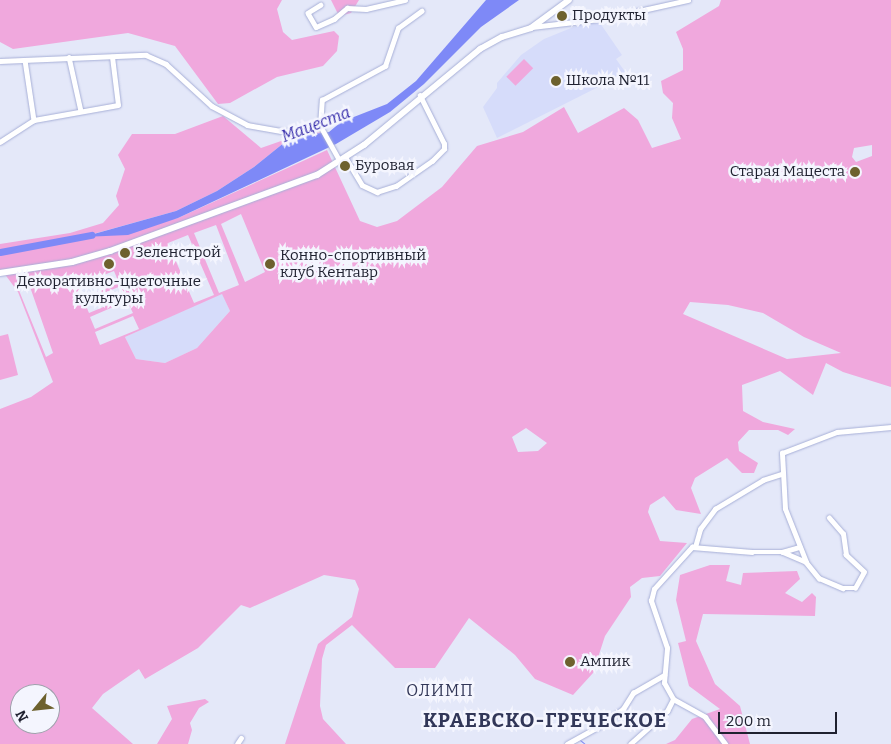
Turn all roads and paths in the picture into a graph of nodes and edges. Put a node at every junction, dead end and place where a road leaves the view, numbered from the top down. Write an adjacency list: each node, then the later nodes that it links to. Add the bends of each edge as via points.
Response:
1 (406, 0): 4 (street, via 369,9 347,8 334,19 316,27 308,14)
2 (569, 0): 6 (main road)
3 (688, 0): 6 (street, via 607,18)
4 (321, 5)
5 (421, 11): 14 (street, via 398,28 385,66 322,100)
6 (531, 28): 11 (main road, via 491,42)
7 (69, 57): 8 (street); 9 (street); 12 (street)
8 (112, 57): 12 (street, via 120,103); 14 (street, via 154,57 212,106 247,125 293,132)
9 (25, 60): 10 (street); 13 (street)
10 (0, 61)
11 (420, 96): 16 (main road); 16 (street, via 445,146 432,160 396,186 377,192 362,185)
12 (81, 111): 13 (street)
13 (34, 120): 15 (street)
14 (320, 128): 16 (street)
15 (0, 142)
16 (343, 160): 17 (main road, via 306,179 110,251 72,262)
17 (0, 273)
18 (891, 427): 19 (street, via 837,432 788,450 781,457)
19 (782, 474): 21 (street, via 763,480 745,494 714,509 700,530); 22 (street, via 787,517)
20 (830, 518): 24 (street, via 842,534 846,555 863,569 860,583 852,589 836,586 816,577)
21 (695, 547): 23 (street); 25 (street, via 686,552 675,570 651,595 667,648)
22 (799, 547): 23 (street); 24 (street)
23 (782, 552): 24 (street)
24 (806, 562)
25 (664, 675): 26 (street, via 664,686); 29 (street, via 636,691 623,709 598,727)
26 (673, 699): 30 (street, via 667,711); 31 (street, via 705,717)
27 (241, 738): 28 (street)
28 (237, 744)
29 (567, 744)
30 (630, 744)
31 (725, 744)

